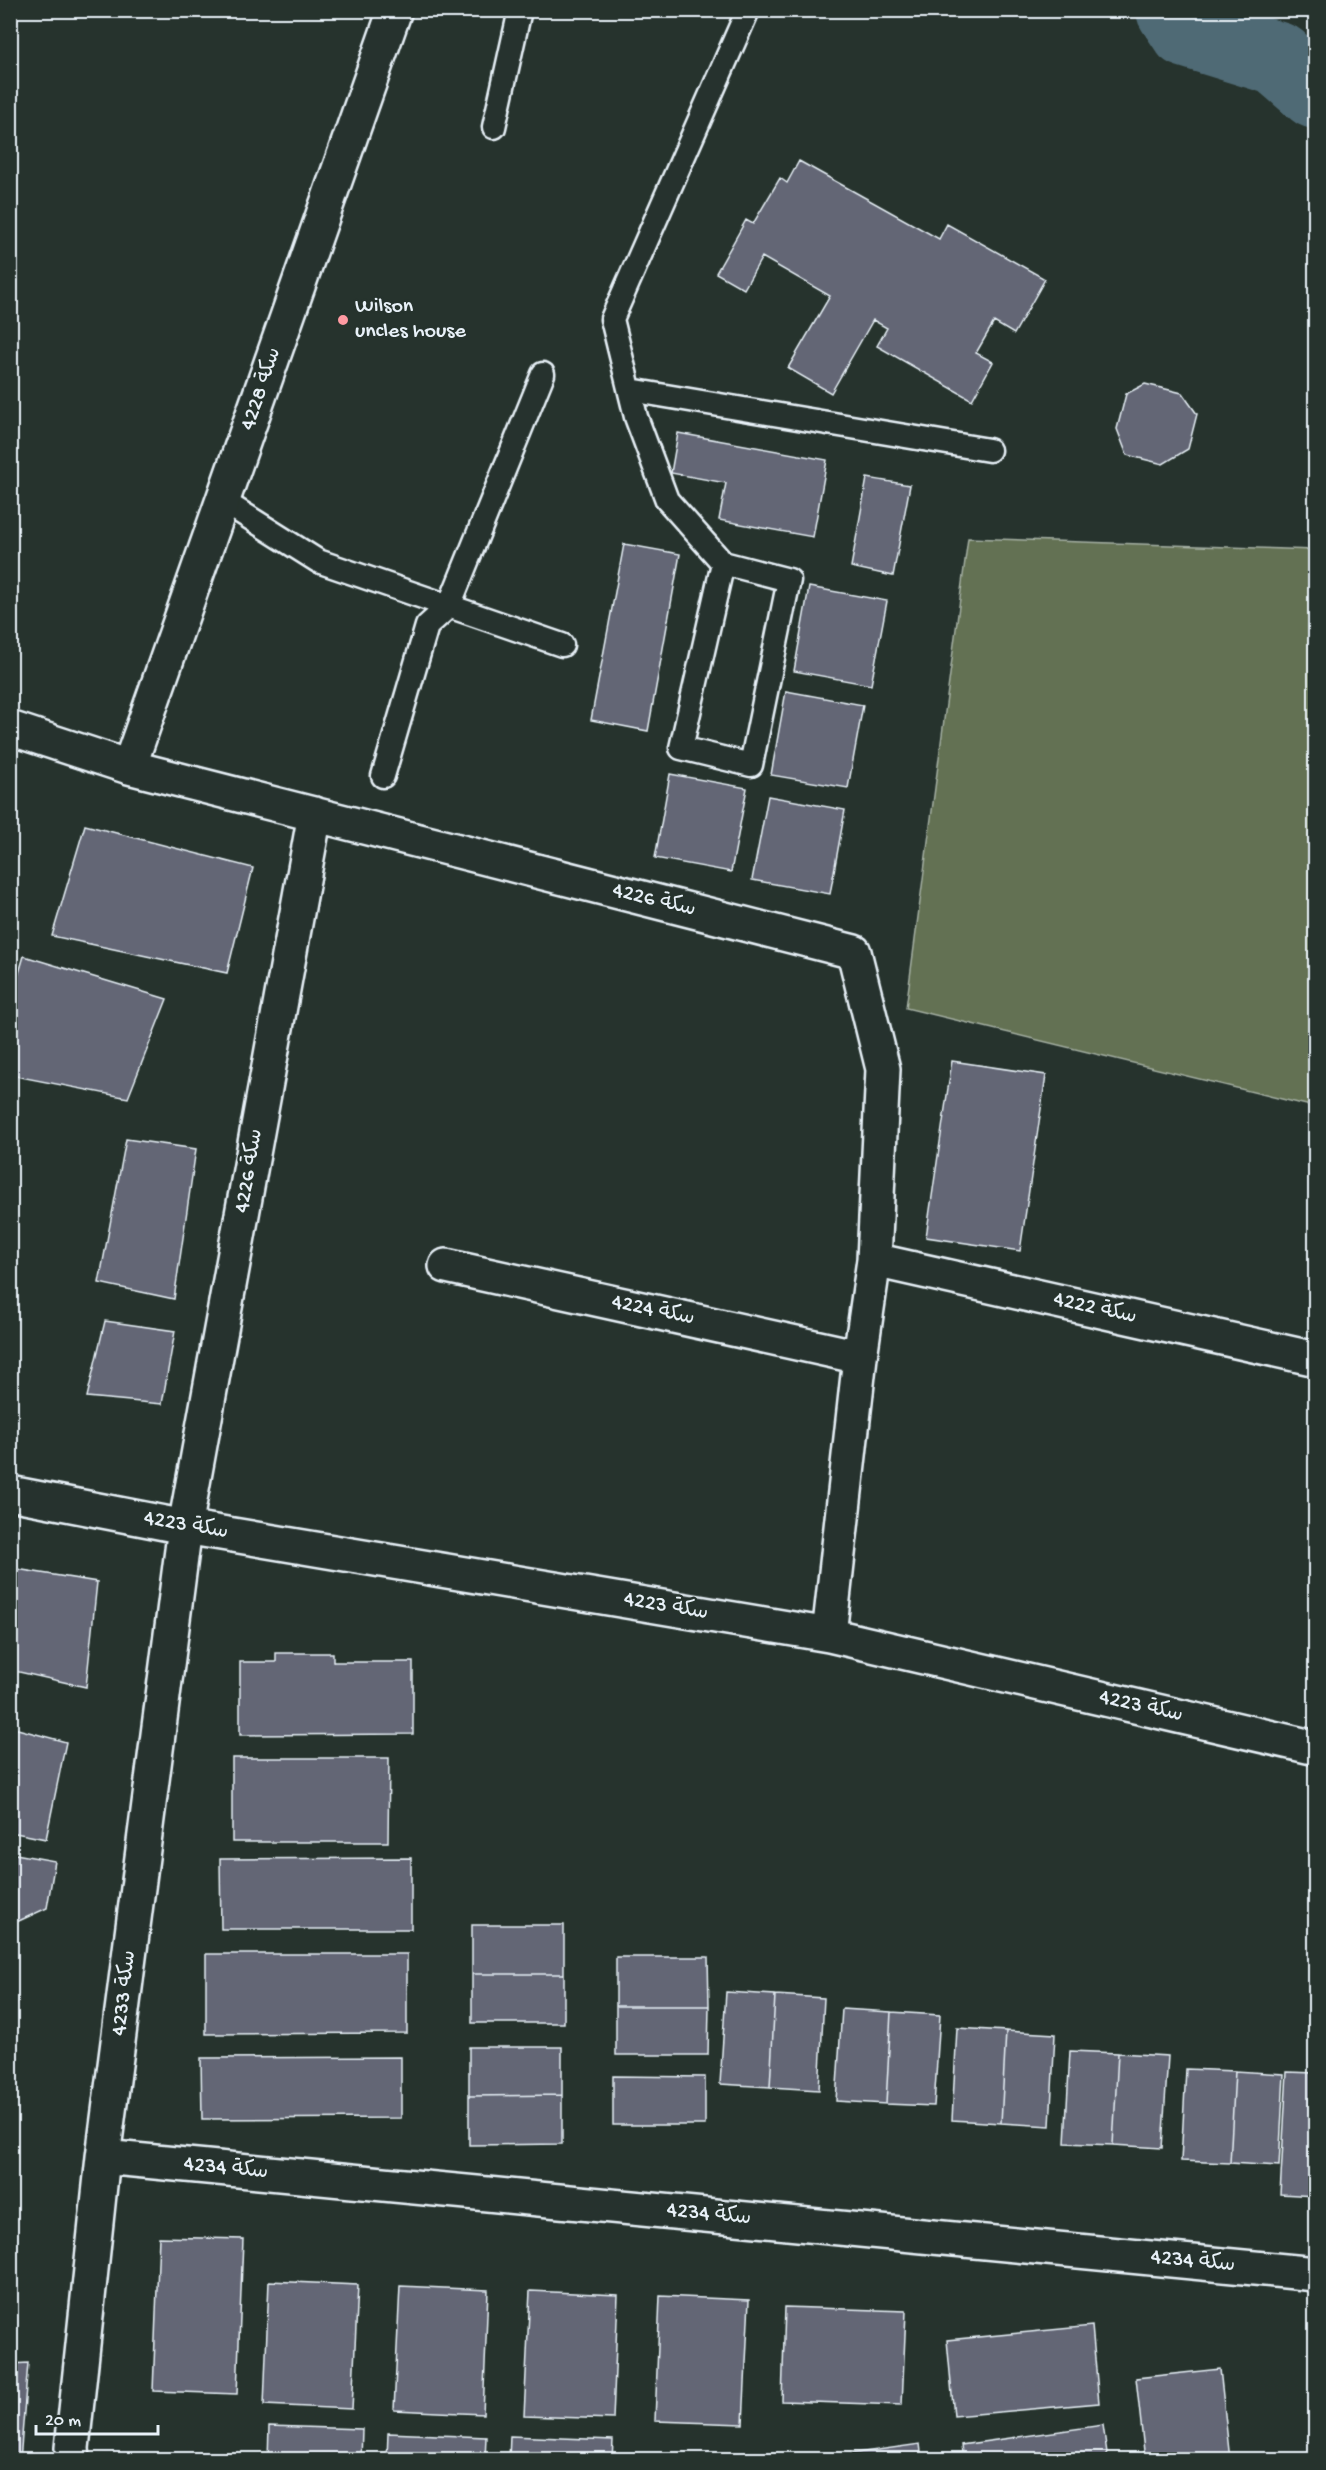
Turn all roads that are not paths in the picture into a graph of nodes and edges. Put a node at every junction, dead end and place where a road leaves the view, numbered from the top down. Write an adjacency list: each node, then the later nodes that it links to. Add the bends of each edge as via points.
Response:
1 (395, 10): 8 (street, سكة 4228)
2 (520, 10): 4 (lane)
3 (748, 10): 6 (lane, via 612,319)
4 (494, 127)
5 (543, 374): 10 (lane)
6 (630, 390): 7 (lane); 9 (lane, via 667,500)
7 (988, 450)
8 (223, 501): 10 (lane, via 318,561); 13 (street, سكة 4228)
9 (723, 563): 9 (lane, via 681,748 751,765 789,580)
10 (449, 606): 11 (lane); 14 (lane, via 427,626)
11 (562, 645)
12 (10, 728): 13 (street, سكة 4226)
13 (129, 767): 15 (street, سكة 4226)
14 (383, 776)
15 (315, 814): 16 (street, سكة 4226, via 854,952 883,1069); 21 (street, سكة 4226)
16 (874, 1260): 18 (street); 19 (street, سكة 4222)
17 (446, 1266): 18 (street, سكة 4224)
18 (860, 1357): 22 (street)
19 (1316, 1359)
20 (10, 1493): 21 (street, سكة 4223)
21 (185, 1527): 22 (street, سكة 4223); 24 (street, سكة 4233)
22 (829, 1635): 23 (street, سكة 4223)
23 (1316, 1748)
24 (104, 2157): 25 (street, سكة 4234); 26 (street, سكة 4233, via 72,2448)
25 (1316, 2274)
26 (74, 2460)

